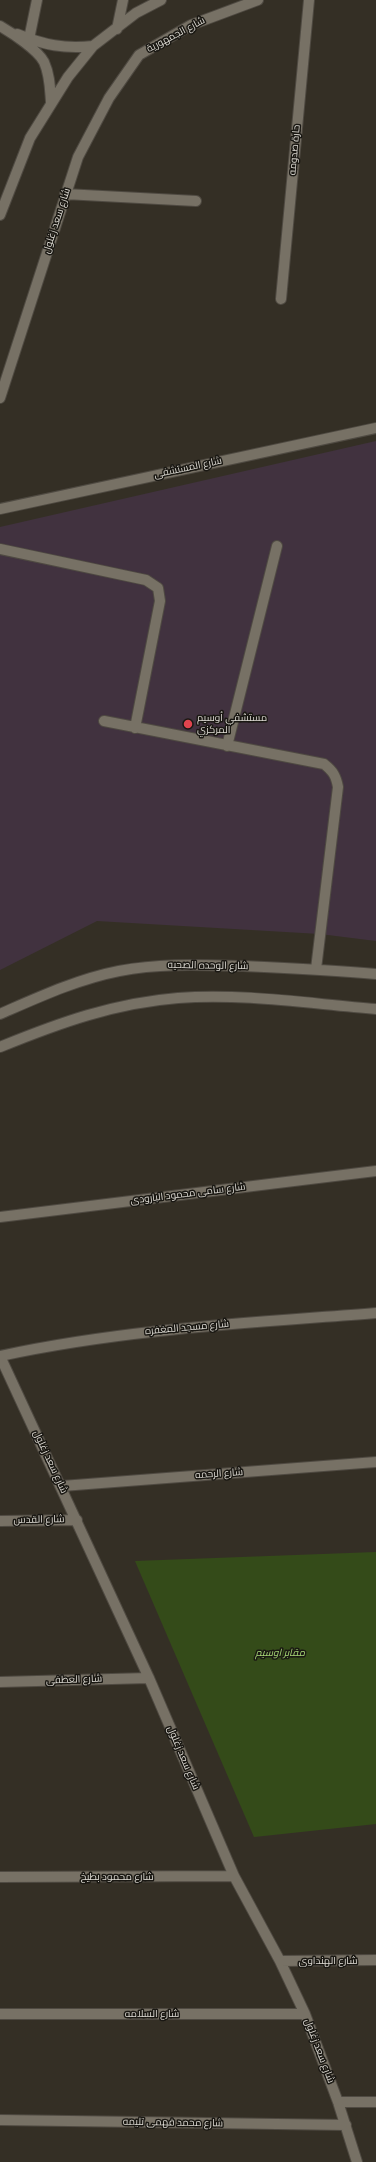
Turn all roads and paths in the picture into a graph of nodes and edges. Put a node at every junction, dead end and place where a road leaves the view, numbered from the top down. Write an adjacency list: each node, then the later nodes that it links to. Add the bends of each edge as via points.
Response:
1 (37, 0): 8 (street)
2 (123, 0): 7 (street)
3 (161, 0): 7 (street, via 136,13)
4 (258, 0): 10 (street, شارع الجمهورية, via 191,24)
5 (309, 0): 16 (street, حارة صدومه)
6 (1, 26): 8 (street); 11 (street, via 43,60 48,75)
7 (117, 29): 9 (street)
8 (29, 39): 9 (street, via 69,48)
9 (93, 46): 11 (street)
10 (139, 55): 12 (street, شارع سعد زغلول, via 106,104 78,157)
11 (51, 102): 13 (street, via 30,138)
12 (65, 194): 14 (street); 17 (street, شارع سعد زغلول)
13 (3, 196): 15 (street)
14 (196, 201)
15 (0, 215)
16 (281, 299)
17 (0, 398)
18 (376, 428): 19 (street, شارع المستشفى)
19 (0, 509)
20 (277, 546): 24 (street)
21 (0, 549): 23 (street, via 146,580 158,588 160,601)
22 (104, 721): 23 (street)
23 (135, 728): 24 (street)
24 (226, 746): 25 (street, via 324,764 336,778 338,787)
25 (316, 969): 26 (street, شارع الوحده الصحيه); 28 (street, شارع الوحده الصحيه, via 185,964 145,967 87,979)
26 (376, 974)
27 (376, 1009): 29 (street, via 239,998 178,998 90,1014 61,1022)
28 (0, 1014)
29 (0, 1047)
30 (376, 1171): 31 (street, شارع سامى محمود البارودى)
31 (0, 1216)
32 (376, 1313): 33 (street, شارع مسجد المغفره, via 144,1331 54,1344)
33 (0, 1356): 35 (street, شارع سعد زغلول)
34 (376, 1462): 35 (street, شارع الرحمه)
35 (62, 1486): 36 (street, شارع سعد زغلول)
36 (77, 1520): 37 (street, شارع القدس); 38 (street, شارع سعد زغلول)
37 (0, 1521)
38 (149, 1678): 39 (street, شارع العطفى); 40 (street, شارع سعد زغلول)
39 (0, 1682)
40 (234, 1876): 41 (street, شارع محمود بطيخ); 43 (street, شارع سعد زغلول)
41 (0, 1877)
42 (376, 1960): 43 (street, شارع الهنداوى)
43 (280, 1961): 45 (street, شارع سعد زغلول)
44 (0, 2014): 45 (street, شارع السلامه)
45 (305, 2014): 46 (street, شارع سعد زغلول)
46 (338, 2102): 47 (street); 49 (street, شارع سعد زغلول)
47 (376, 2102)
48 (0, 2120): 49 (street, شارع محمد فهمى تليمه)
49 (346, 2125): 50 (street, شارع سعد زغلول)
50 (357, 2162)

